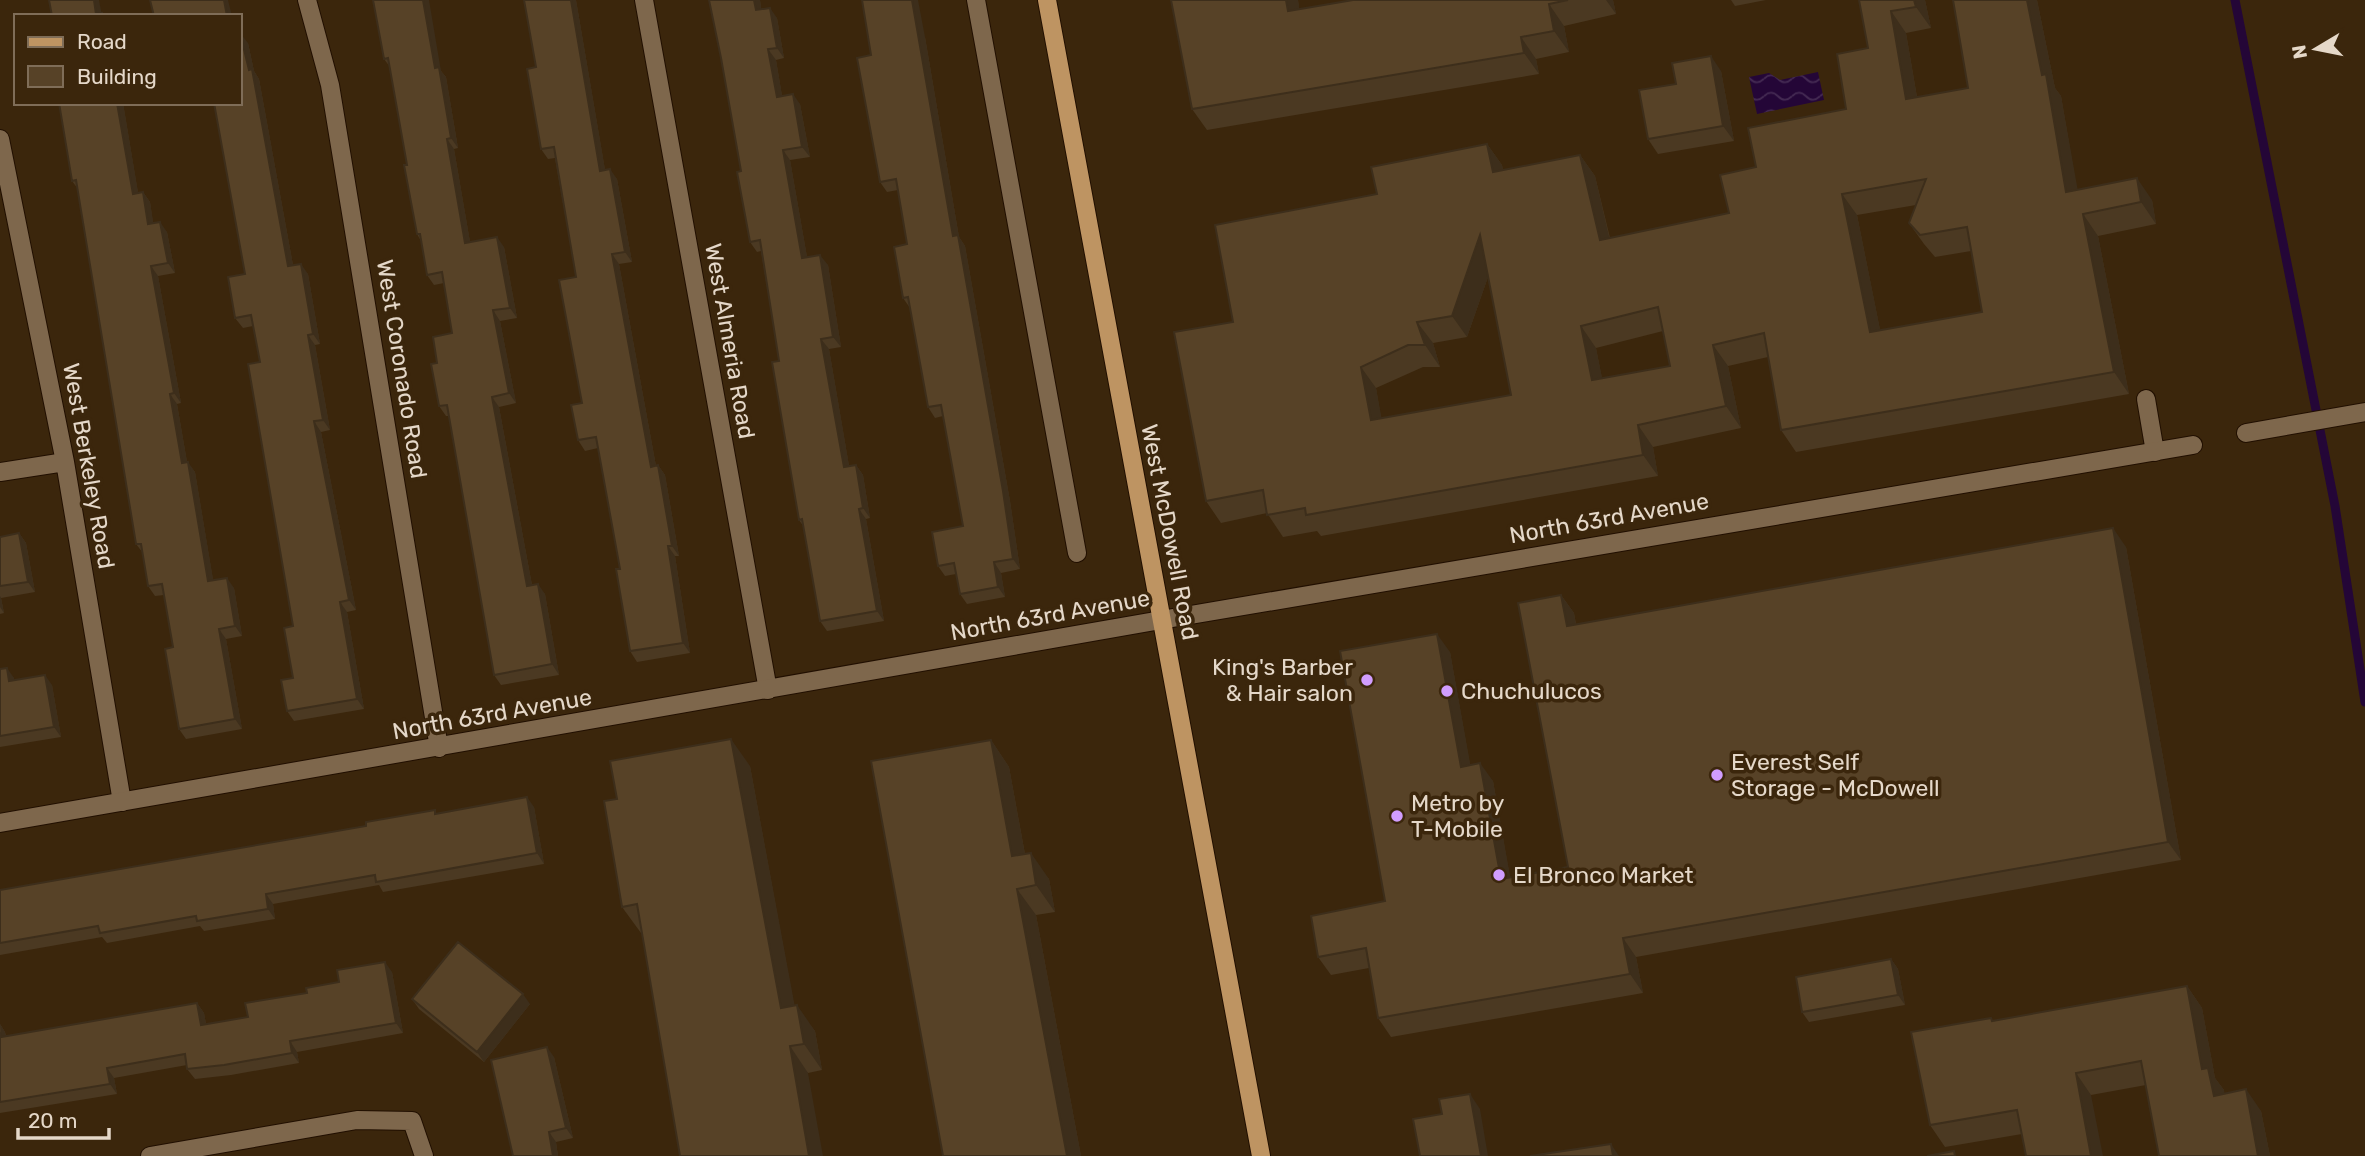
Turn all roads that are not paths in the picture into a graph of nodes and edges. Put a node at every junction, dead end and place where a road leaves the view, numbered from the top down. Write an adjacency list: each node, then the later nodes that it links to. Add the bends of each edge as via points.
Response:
1 (307, 0): 16 (street, West Coronado Road, via 330,85)
2 (644, 0): 15 (street, West Almeria Road)
3 (976, 0): 13 (street)
4 (1047, 0): 14 (main road, West McDowell Road)
5 (0, 139): 11 (street, West Berkeley Road)
6 (2146, 399): 10 (street)
7 (2365, 412): 8 (street)
8 (2246, 433)
9 (2193, 445): 10 (street, North 63rd Avenue)
10 (2155, 452): 14 (street, North 63rd Avenue)
11 (65, 462): 12 (street); 17 (street, West Berkeley Road)
12 (0, 472)
13 (1077, 553)
14 (1161, 620): 15 (street, North 63rd Avenue); 21 (main road, West McDowell Road)
15 (768, 690): 16 (street, North 63rd Avenue)
16 (439, 748): 17 (street, North 63rd Avenue)
17 (122, 802): 18 (street, North 63rd Avenue)
18 (0, 823)
19 (150, 1156): 20 (street, via 357,1120 412,1121)
20 (424, 1156)
21 (1261, 1156)

